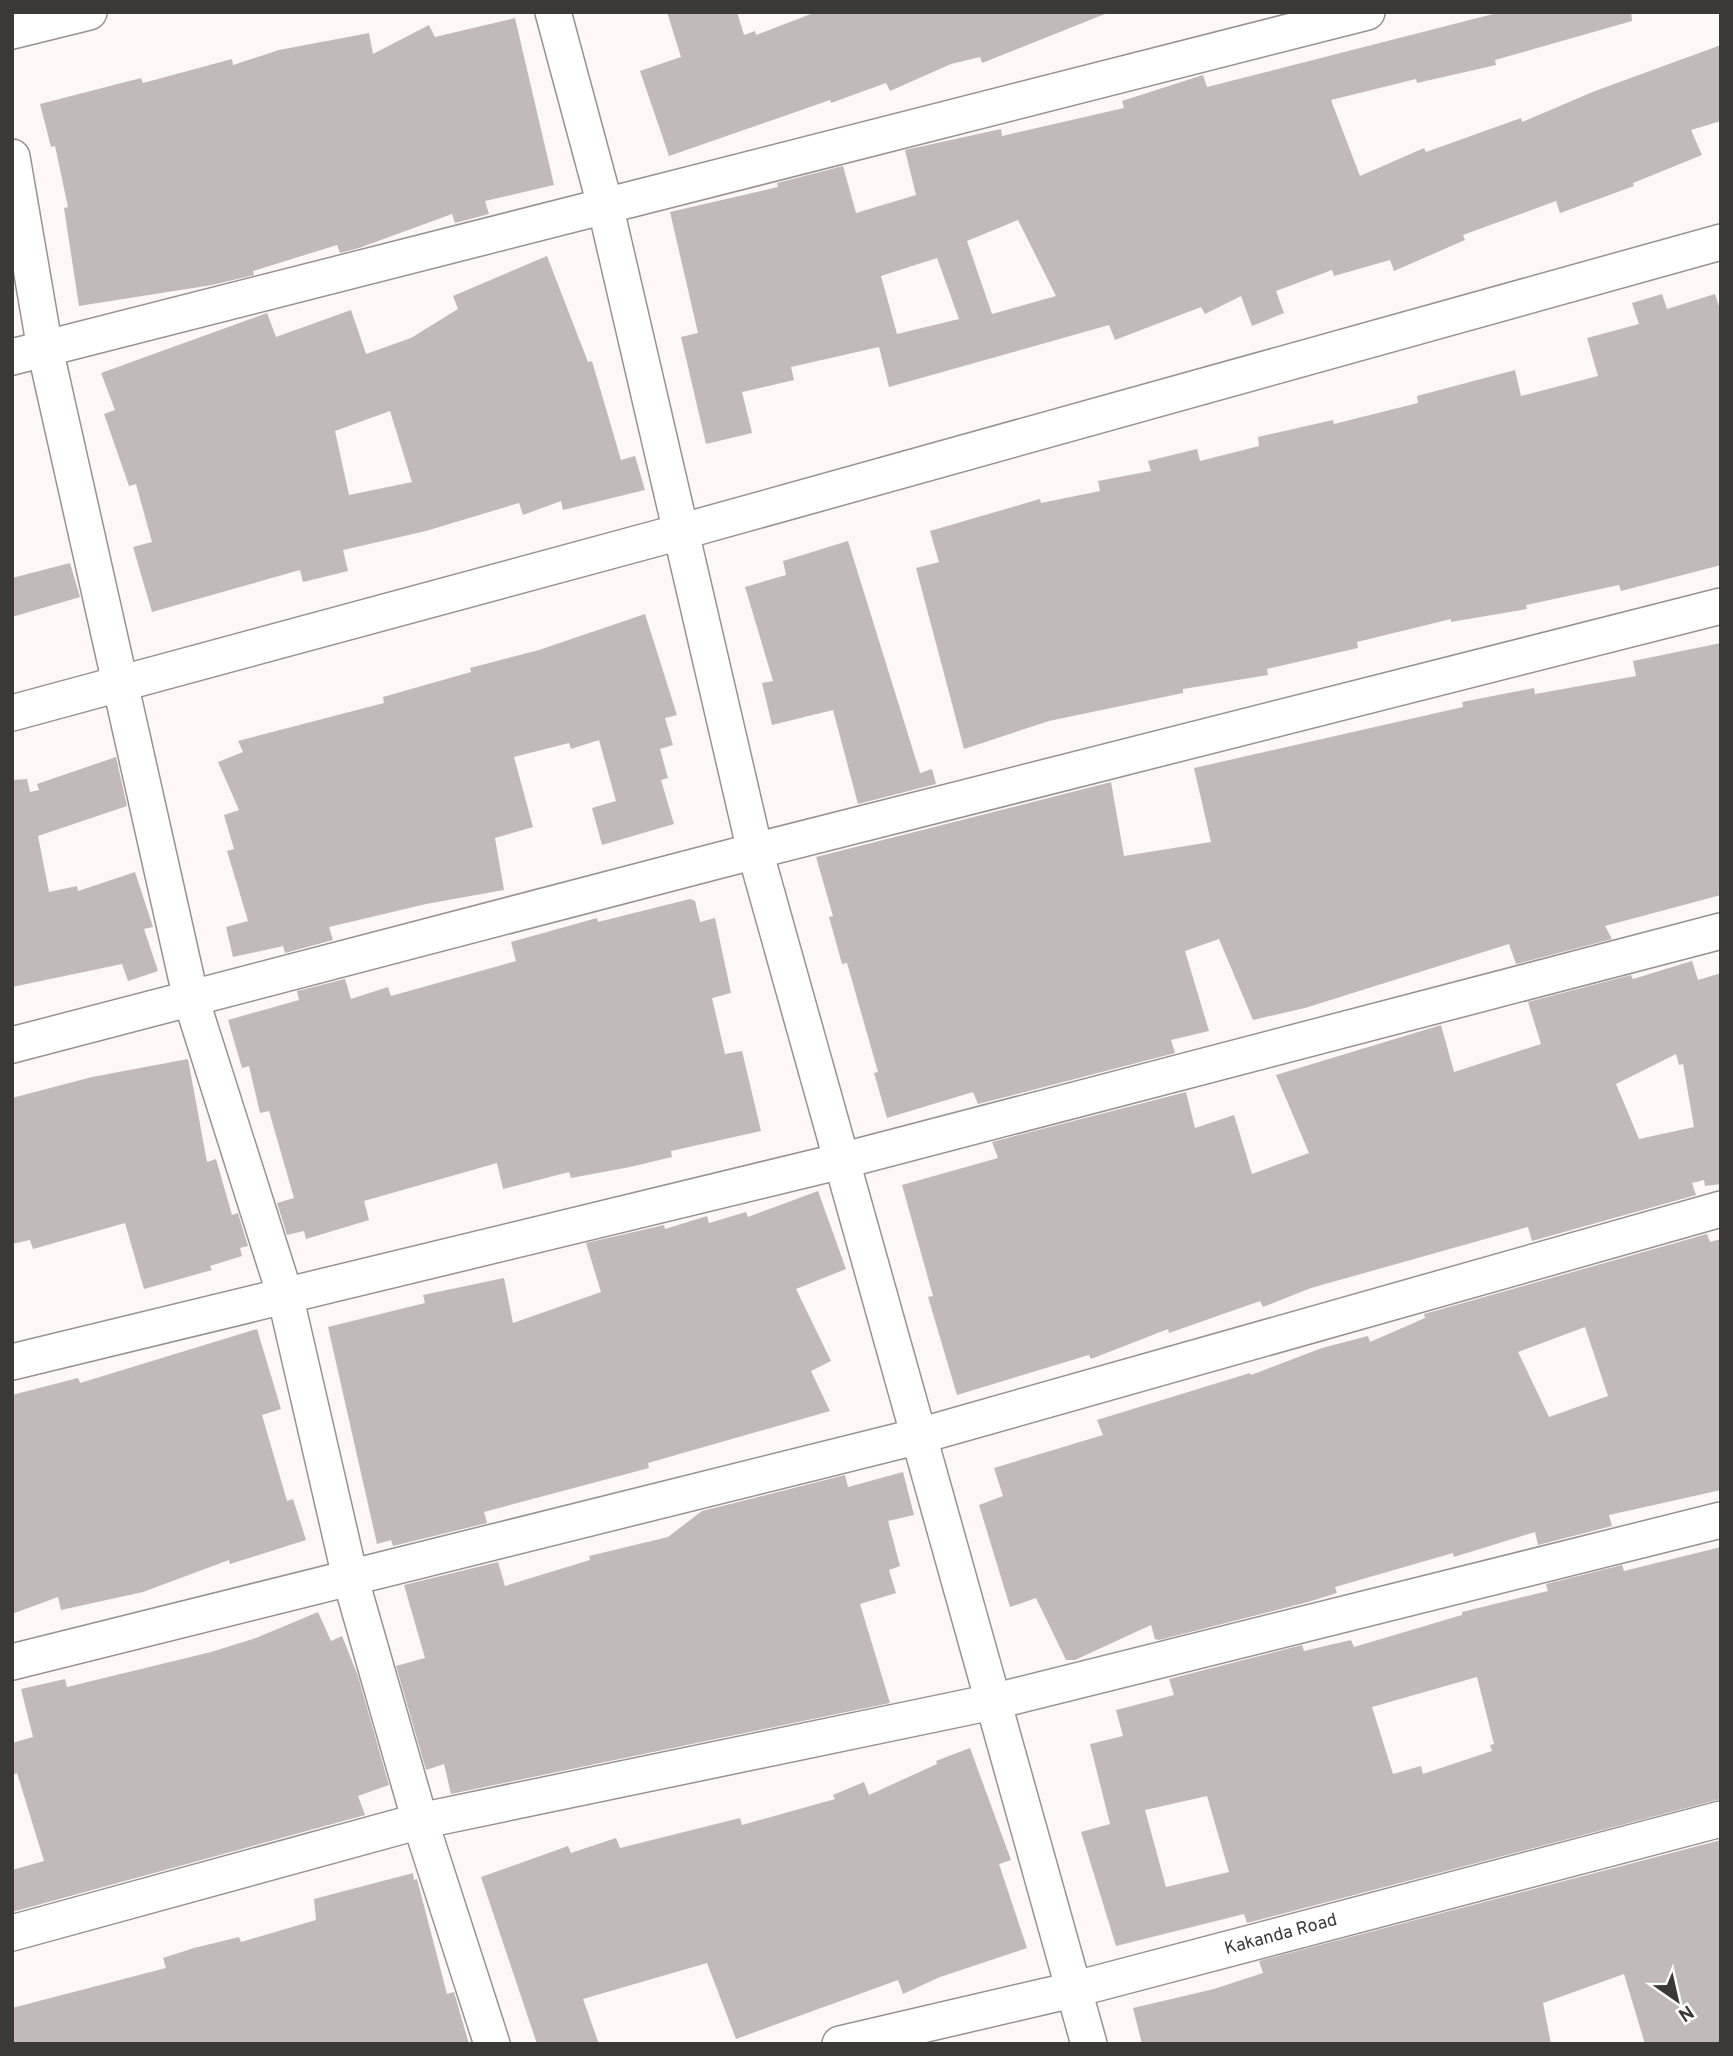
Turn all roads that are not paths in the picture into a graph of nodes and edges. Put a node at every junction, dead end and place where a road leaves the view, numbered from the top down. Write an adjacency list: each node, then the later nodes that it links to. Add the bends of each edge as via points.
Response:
1 (89, 12): 4 (street)
2 (553, 12): 6 (street)
3 (1367, 12): 6 (street)
4 (12, 31)
5 (12, 156): 8 (street)
6 (605, 205): 8 (street); 9 (street)
7 (1721, 242): 9 (street)
8 (28, 353): 11 (street)
9 (680, 532): 11 (street); 13 (street)
10 (1721, 606): 13 (street)
11 (122, 685): 12 (street); 15 (street)
12 (12, 713)
13 (755, 851): 15 (street); 17 (street)
14 (1721, 931): 17 (street)
15 (191, 999): 16 (street); 19 (street)
16 (12, 1045)
17 (841, 1161): 19 (street); 21 (street)
18 (1721, 1209): 21 (street)
19 (285, 1295): 20 (street); 23 (street)
20 (12, 1362)
21 (919, 1436): 23 (street); 25 (street)
22 (1721, 1520): 25 (street)
23 (350, 1577): 24 (street); 27 (street)
24 (12, 1662)
25 (992, 1702): 27 (street); 29 (street)
26 (1721, 1819): 29 (street, Kakanda Road)
27 (419, 1821): 28 (street); 30 (street)
28 (12, 1933)
29 (1072, 1990): 31 (street, Kakanda Road); 32 (street)
30 (492, 2044)
31 (840, 2044)
32 (1089, 2044)

